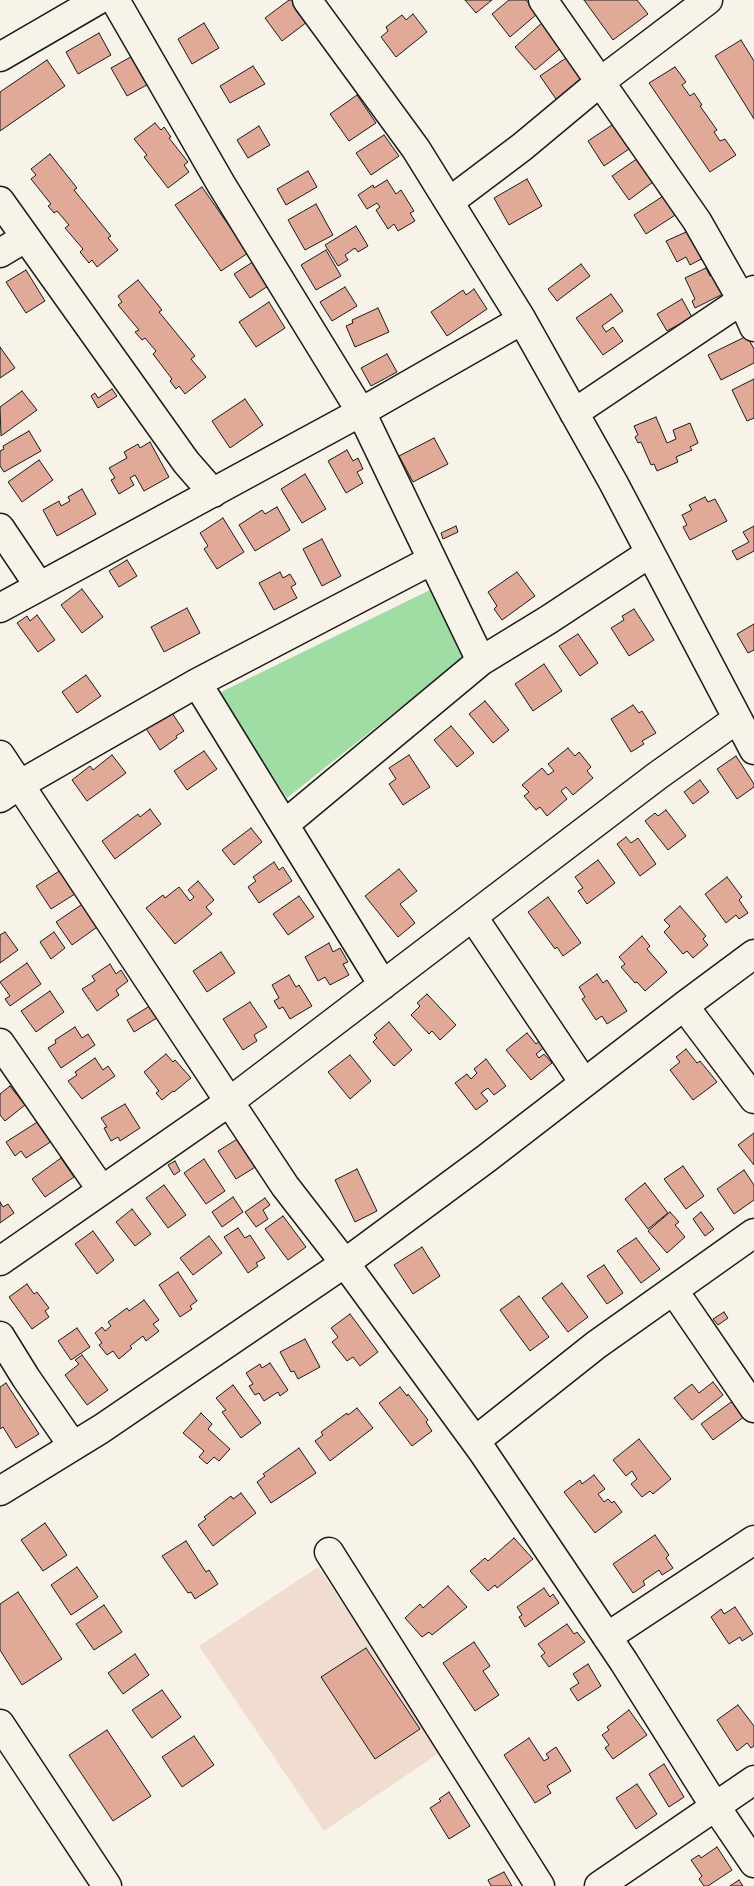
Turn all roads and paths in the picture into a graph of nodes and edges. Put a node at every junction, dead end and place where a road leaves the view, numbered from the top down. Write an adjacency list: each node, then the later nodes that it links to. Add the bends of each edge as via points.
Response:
1 (98, 0): 6 (street)
2 (115, 0): 15 (street, via 221,184)
3 (307, 0): 9 (street, via 416,149)
4 (543, 0): 7 (street)
5 (708, 0): 7 (street)
6 (0, 57)
7 (600, 82): 9 (street); 12 (street)
8 (0, 201): 10 (street)
9 (449, 202): 13 (street)
10 (25, 238): 11 (street); 17 (street, via 186,462)
11 (0, 253)
12 (748, 295): 14 (street); 16 (street)
13 (522, 320): 15 (street); 16 (street)
14 (754, 327)
15 (361, 412): 17 (street); 20 (street)
16 (574, 413): 19 (street)
17 (213, 493): 21 (street)
18 (0, 528): 21 (street)
19 (650, 553): 23 (street); 25 (street)
20 (432, 560): 23 (street); 24 (street)
21 (40, 586): 22 (street)
22 (0, 608)
23 (481, 661): 29 (street)
24 (197, 683): 28 (street); 29 (street)
25 (737, 719): 26 (street); 30 (street, via 656,776)
26 (754, 750)
27 (0, 755): 28 (street)
28 (10, 791): 37 (street)
29 (285, 824): 32 (street)
30 (473, 916): 32 (street); 35 (street)
31 (754, 954): 33 (street)
32 (383, 985): 37 (street)
33 (684, 1006): 35 (street); 36 (street)
34 (0, 1043): 38 (street)
35 (584, 1083): 41 (street)
36 (754, 1099)
37 (229, 1102): 38 (street); 41 (street, via 286,1186)
38 (101, 1189): 40 (street)
39 (754, 1233): 42 (street)
40 (0, 1262)
41 (345, 1263): 45 (street); 46 (street)
42 (674, 1291): 44 (street); 45 (street, via 596,1344)
43 (0, 1336): 46 (street)
44 (754, 1408)
45 (475, 1441): 50 (street)
46 (73, 1446): 47 (street)
47 (0, 1491)
48 (754, 1540): 50 (street)
49 (329, 1552): 56 (street)
50 (607, 1637): 53 (street)
51 (0, 1724): 55 (street)
52 (754, 1780): 53 (street)
53 (716, 1807): 54 (street); 57 (street)
54 (754, 1862)
55 (107, 1886)
56 (540, 1886)
57 (599, 1886)

